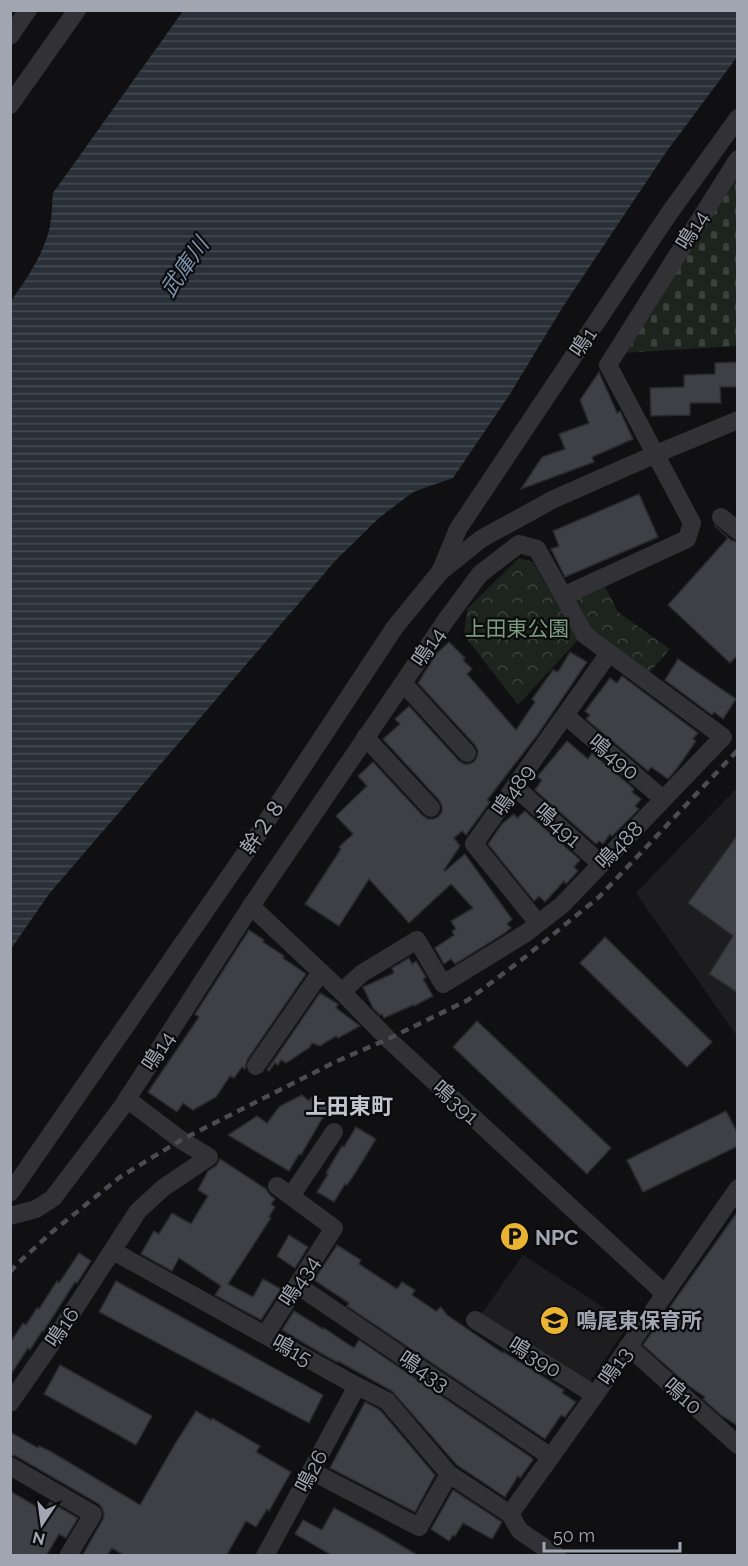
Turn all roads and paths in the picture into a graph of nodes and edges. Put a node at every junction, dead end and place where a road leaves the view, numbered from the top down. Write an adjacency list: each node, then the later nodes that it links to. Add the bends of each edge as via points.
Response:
1 (28, 10): 3 (street)
2 (77, 10): 4 (street)
3 (10, 36)
4 (10, 105)
5 (738, 118): 11 (street, 鳴1, via 668,215 458,529)
6 (738, 159): 8 (street, 鳴14, via 608,365)
7 (738, 420): 8 (street, 幹２８)
8 (656, 454): 11 (street, 幹２８, via 554,499 481,539); 12 (street, 鳴14, via 692,523 687,539)
9 (721, 517): 10 (street)
10 (738, 531)
11 (440, 572): 30 (street, 幹２８, via 395,627 253,842)
12 (563, 596): 13 (street, 鳴488, via 585,635); 14 (street, 鳴14, via 537,549 519,544 480,574)
13 (609, 653): 15 (street, 鳴489); 19 (street, 鳴488, via 723,737)
14 (404, 684): 16 (street, 鳴14); 17 (street)
15 (566, 716): 18 (street, 鳴489); 19 (street, 鳴490)
16 (365, 737): 20 (street); 22 (street, 鳴14)
17 (467, 753)
18 (515, 787): 21 (street, 鳴491); 23 (street, 鳴489, via 474,844)
19 (663, 798): 21 (street, 鳴488)
20 (431, 808)
21 (601, 864): 23 (street, 鳴488, via 562,905)
22 (251, 906): 24 (street, 鳴391); 27 (street, 鳴14)
23 (538, 923): 25 (street, 鳴488, via 443,984 417,940 361,974)
24 (321, 972): 25 (street, 鳴391); 26 (street)
25 (342, 992): 34 (street, 鳴391)
26 (256, 1066)
27 (127, 1099): 31 (street, 鳴14, via 53,1198 36,1209); 32 (street, via 209,1157 163,1188 138,1211)
28 (334, 1132): 33 (street, 鳴434, via 284,1191 334,1228)
29 (738, 1188): 34 (street, 鳴13)
30 (10, 1193)
31 (10, 1216)
32 (112, 1251): 36 (street, 鳴15); 40 (street, 鳴16)
33 (297, 1285): 36 (street, 鳴434); 42 (street, 鳴433)
34 (665, 1294): 37 (street, 鳴13)
35 (476, 1320): 39 (street, 鳴390)
36 (265, 1335): 38 (street, 鳴15)
37 (628, 1346): 39 (street, 鳴13); 41 (street, 鳴10)
38 (357, 1386): 44 (street, 鳴26); 45 (street, 鳴15, via 387,1401)
39 (595, 1395): 42 (street, 鳴13)
40 (10, 1403)
41 (738, 1445)
42 (551, 1457): 46 (street, 鳴13)
43 (10, 1466): 47 (street, via 93,1514)
44 (311, 1470): 45 (street, via 419,1527); 48 (street, 鳴26)
45 (449, 1474): 46 (street, 鳴15)
46 (510, 1514): 49 (street, 鳴15, via 520,1531)
47 (68, 1556)
48 (265, 1556)
49 (557, 1556)

